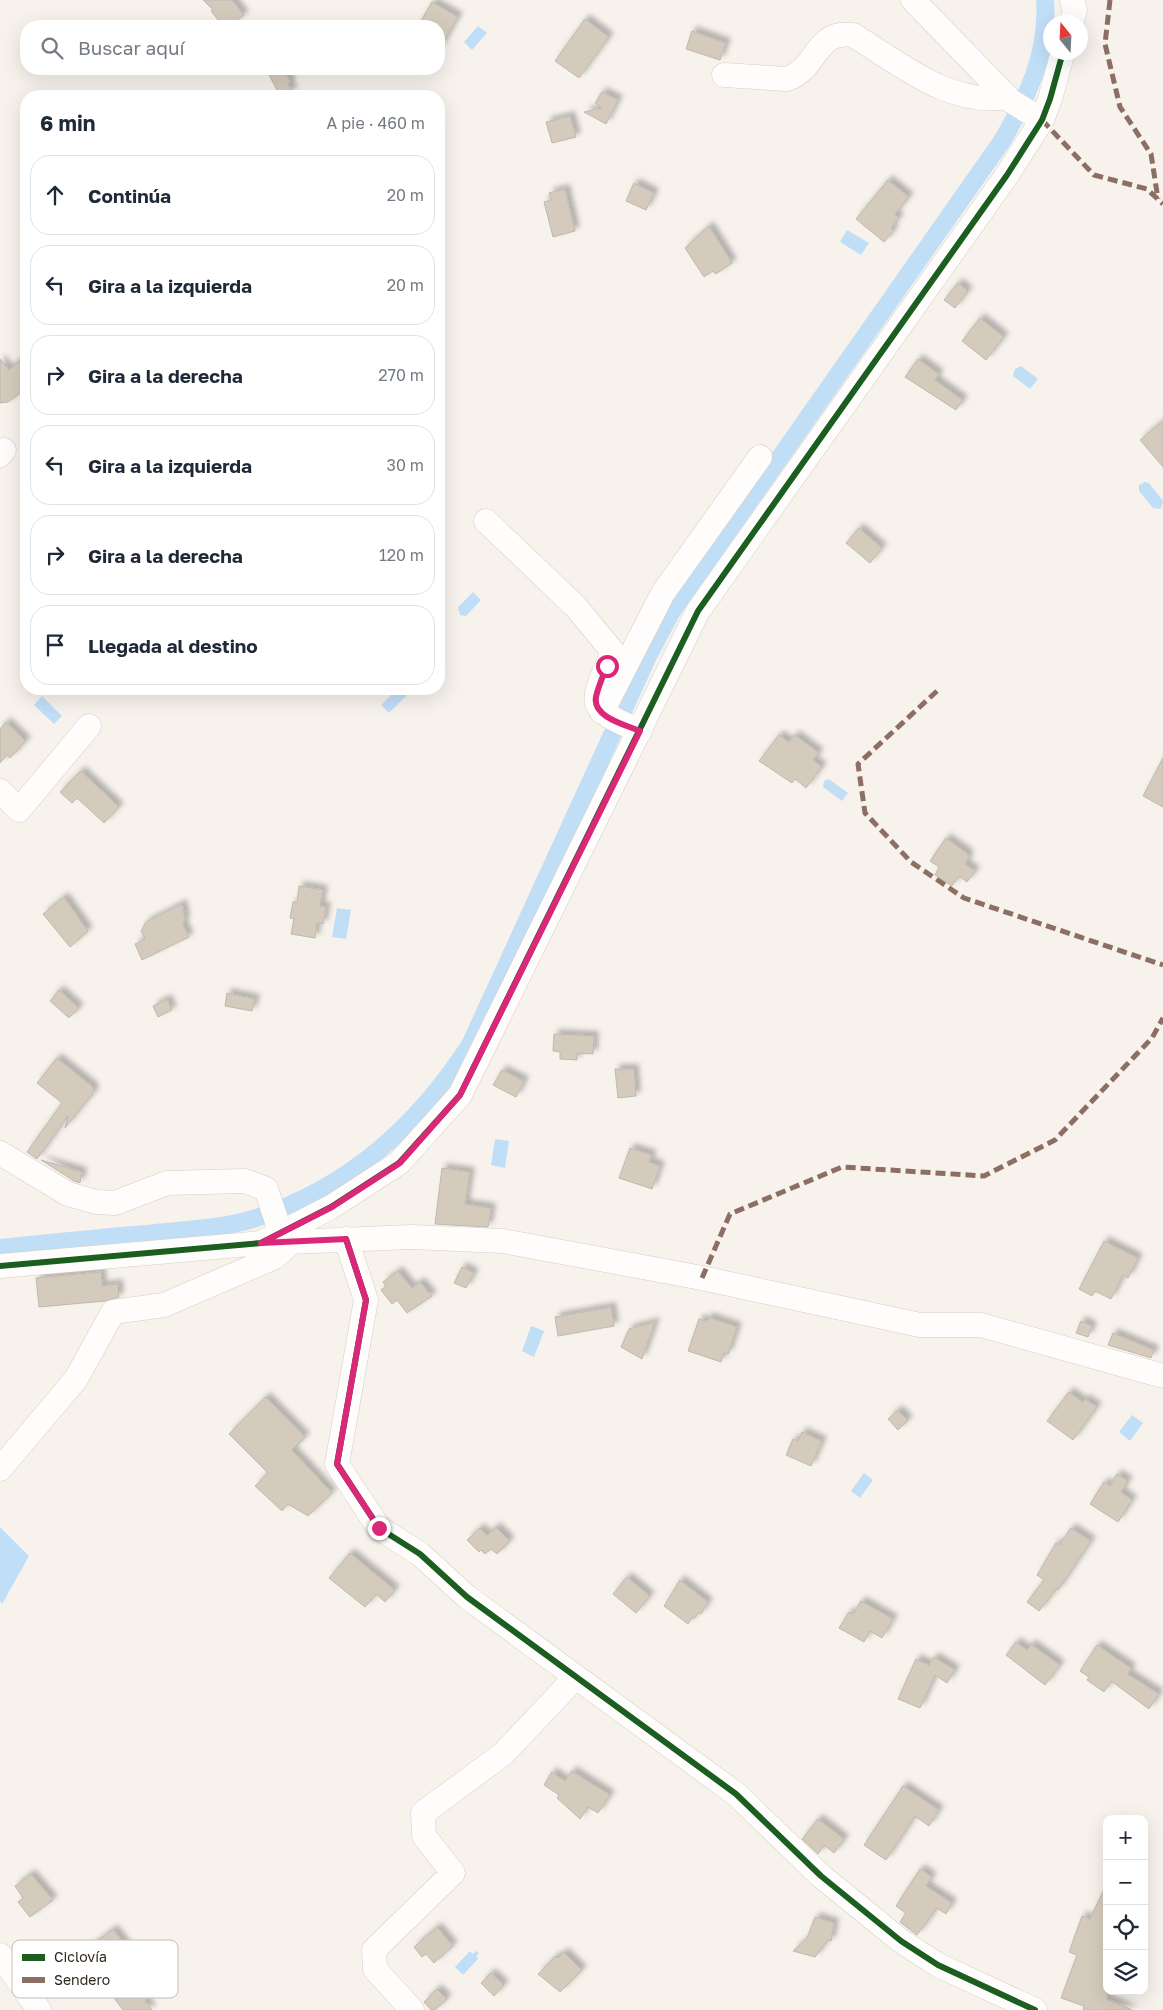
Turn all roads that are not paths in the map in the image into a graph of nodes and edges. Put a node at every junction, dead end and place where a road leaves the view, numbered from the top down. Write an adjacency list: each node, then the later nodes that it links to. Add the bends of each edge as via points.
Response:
1 (913, 0): 6 (street)
2 (1072, 0): 3 (street)
3 (1074, 15)
4 (1061, 60): 7 (street)
5 (724, 75): 6 (street, via 787,79 797,76 824,42 843,34 853,35 940,88 964,95)
6 (1009, 99): 7 (street)
7 (1042, 120): 12 (street, via 1001,183 698,611)
8 (760, 457): 10 (street, via 663,593 647,620)
9 (486, 521): 10 (street, via 576,607 613,652 595,698)
10 (604, 714): 12 (street)
11 (89, 726): 13 (street, via 19,810)
12 (640, 731): 15 (street, via 460,1095 400,1163)
13 (0, 791)
14 (0, 1154): 15 (street, via 68,1194 96,1202 115,1203 167,1183 245,1181 266,1189)
15 (278, 1238): 16 (street); 17 (street); 19 (street, via 275,1257 164,1305 113,1312 76,1379)
16 (346, 1239): 18 (street, via 412,1237 503,1241 702,1278 920,1325 981,1325); 20 (street, via 366,1300 337,1464 379,1528 420,1554 468,1597)
17 (0, 1266)
18 (1163, 1376)
19 (0, 1469)
20 (576, 1678): 25 (street, via 503,1754 423,1813 424,1836 453,1874 374,1950 376,1969); 26 (street, via 736,1794 821,1876 901,1941 938,1965)
21 (0, 1955): 22 (street)
22 (12, 1972)
23 (30, 1998): 24 (street)
24 (39, 2010)
25 (412, 2010)
26 (1035, 2010)

